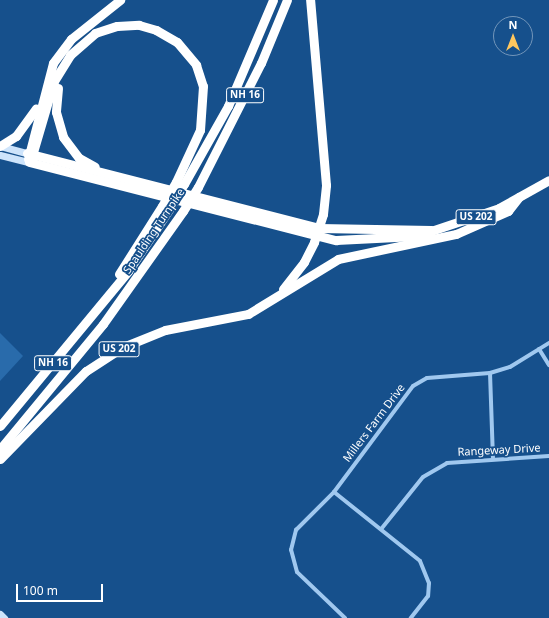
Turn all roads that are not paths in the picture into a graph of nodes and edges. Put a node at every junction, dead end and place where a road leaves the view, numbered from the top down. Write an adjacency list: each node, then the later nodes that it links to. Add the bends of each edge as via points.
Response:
1 (120, 0): 6 (highway, via 64,47 53,63)
2 (273, 0): 12 (highway, Spaulding Turnpike / NH 16, via 228,106)
3 (287, 0): 21 (highway, Spaulding Turnpike / NH 16, bridge, via 262,63 183,211 99,329)
4 (310, 0): 14 (highway, via 327,171)
5 (70, 55): 9 (highway, via 54,82); 10 (highway, US 202, via 61,74 56,104 63,137 87,163); 12 (highway, via 96,33 128,25 156,30 188,53 203,86 204,108 194,147)
6 (45, 88): 7 (highway, via 22,130); 9 (highway)
7 (0, 146): 9 (street)
8 (0, 155): 9 (street)
9 (30, 157): 10 (highway); 14 (highway)
10 (126, 180): 14 (highway, US 202)
11 (549, 180): 13 (highway, US 202)
12 (180, 183): 20 (highway, Spaulding Turnpike / NH 16, bridge, via 105,300)
13 (519, 197): 14 (highway, US 202, via 465,221 431,230); 15 (highway, US 202, via 508,211 456,234 338,259)
14 (317, 232): 15 (highway, via 304,262)
15 (272, 300): 24 (highway, US 202, via 233,318 159,332 111,354 86,372)
16 (549, 343): 17 (street, Millers Farm Drive)
17 (539, 349): 18 (street); 19 (street, Millers Farm Drive, via 510,367)
18 (549, 365)
19 (490, 373): 23 (street); 25 (street, Millers Farm Drive, via 428,378 413,386)
20 (0, 426)
21 (0, 449)
22 (549, 456): 23 (street, Rangeway Drive)
23 (493, 458): 26 (street, Rangeway Drive, via 447,462 432,470)
24 (0, 459)
25 (334, 492): 26 (street); 29 (street, Millers Farm Drive, via 296,530 291,550 300,576)
26 (382, 528): 30 (street, via 410,551 426,572 428,596)
27 (0, 614): 28 (street)
28 (4, 618)
29 (345, 618)
30 (411, 618)

